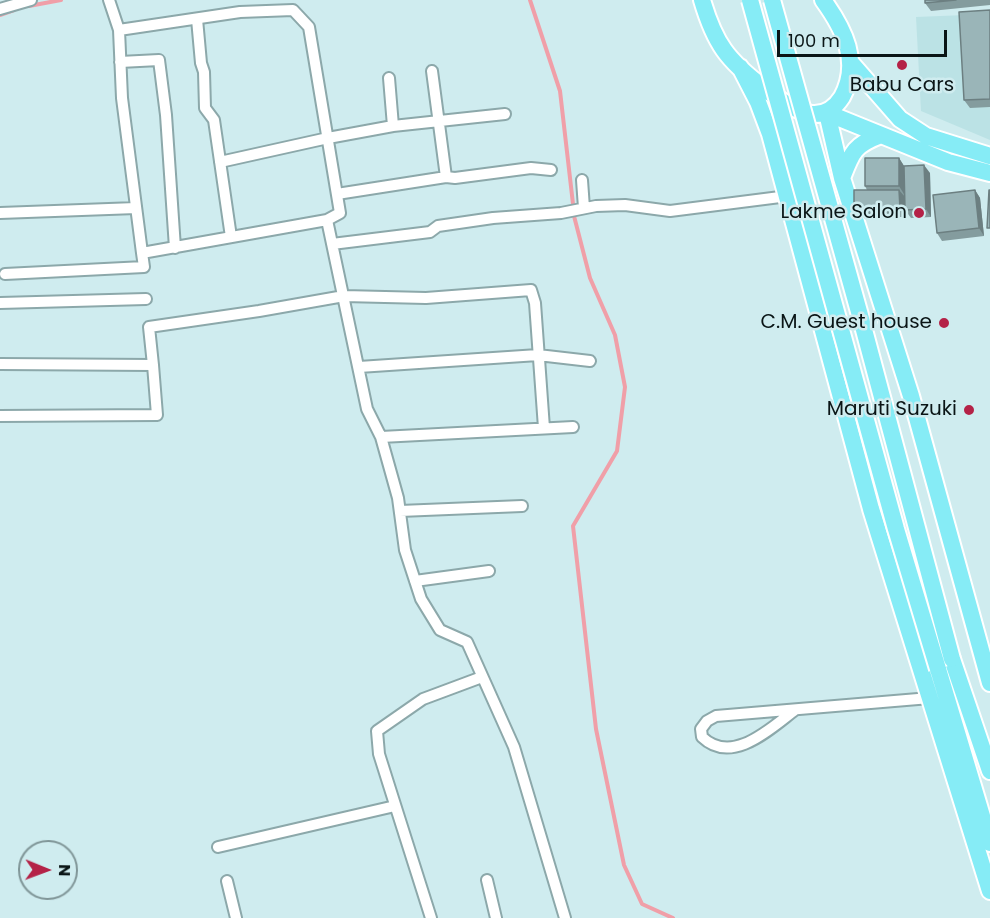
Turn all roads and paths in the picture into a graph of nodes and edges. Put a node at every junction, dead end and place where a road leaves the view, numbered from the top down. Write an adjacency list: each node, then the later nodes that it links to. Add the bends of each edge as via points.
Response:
1 (31, 0): 7 (street)
2 (110, 0): 9 (street)
3 (702, 0): 12 (highway, via 724,51)
4 (750, 0): 61 (highway, bridge, via 893,518)
5 (772, 0): 59 (highway, bridge, via 952,659)
6 (823, 0): 11 (highway, via 847,41)
7 (0, 9)
8 (197, 19): 9 (street); 20 (street, via 294,10 309,27); 22 (street, via 205,108 214,120)
9 (119, 30): 10 (street)
10 (120, 62): 30 (street); 36 (street, via 159,60)
11 (852, 64): 15 (highway, via 846,89); 21 (highway, via 900,119 926,136)
12 (740, 67): 15 (highway, via 794,108 812,114); 29 (highway, via 770,134)
13 (432, 71): 17 (street)
14 (389, 78): 18 (street)
15 (827, 112): 19 (highway); 26 (highway)
16 (505, 114): 17 (street)
17 (440, 120): 18 (street); 25 (street)
18 (393, 126): 20 (street)
19 (880, 135): 24 (highway, via 948,162); 26 (highway, via 856,147)
20 (328, 138): 22 (street); 28 (street)
21 (990, 156)
22 (220, 162): 34 (street)
23 (551, 170): 25 (street, via 531,168)
24 (990, 173)
25 (446, 177): 28 (street)
26 (842, 178): 56 (highway, via 911,396)
27 (582, 180): 31 (street)
28 (337, 194): 33 (street, via 340,213)
29 (788, 196): 31 (street, via 670,211 625,205); 57 (highway, via 871,509)
30 (136, 208): 32 (street); 37 (street)
31 (584, 208): 35 (street)
32 (0, 213)
33 (327, 220): 34 (street); 35 (street)
34 (231, 237): 36 (street)
35 (332, 244): 39 (street)
36 (176, 248): 37 (street)
37 (142, 253): 38 (street, via 144,267)
38 (5, 274)
39 (344, 296): 42 (street, via 426,298 531,291); 45 (street, via 149,327); 46 (street)
40 (146, 299): 41 (street)
41 (0, 303)
42 (538, 354): 43 (street); 46 (street); 49 (street)
43 (590, 362)
44 (0, 364): 45 (street)
45 (153, 365): 47 (street, via 157,415)
46 (359, 367): 50 (street, via 367,409)
47 (0, 416)
48 (573, 427): 49 (street)
49 (544, 428): 50 (street)
50 (381, 437): 52 (street)
51 (522, 506): 52 (street)
52 (400, 511): 54 (street, via 405,550)
53 (489, 572): 54 (street)
54 (415, 581): 55 (street, via 421,599 441,630 467,642)
55 (482, 677): 60 (street, via 423,699 377,731 379,754); 69 (street, via 514,747)
56 (990, 683)
57 (930, 698): 58 (street); 65 (highway)
58 (795, 710): 58 (street, via 716,716 701,729 702,737 709,744 740,746 753,742)
59 (990, 771)
60 (395, 806): 62 (street); 67 (street)
61 (990, 843)
62 (218, 847)
63 (487, 880): 68 (street)
64 (227, 881): 66 (street)
65 (990, 891)
66 (236, 918)
67 (431, 918)
68 (496, 918)
69 (565, 918)

